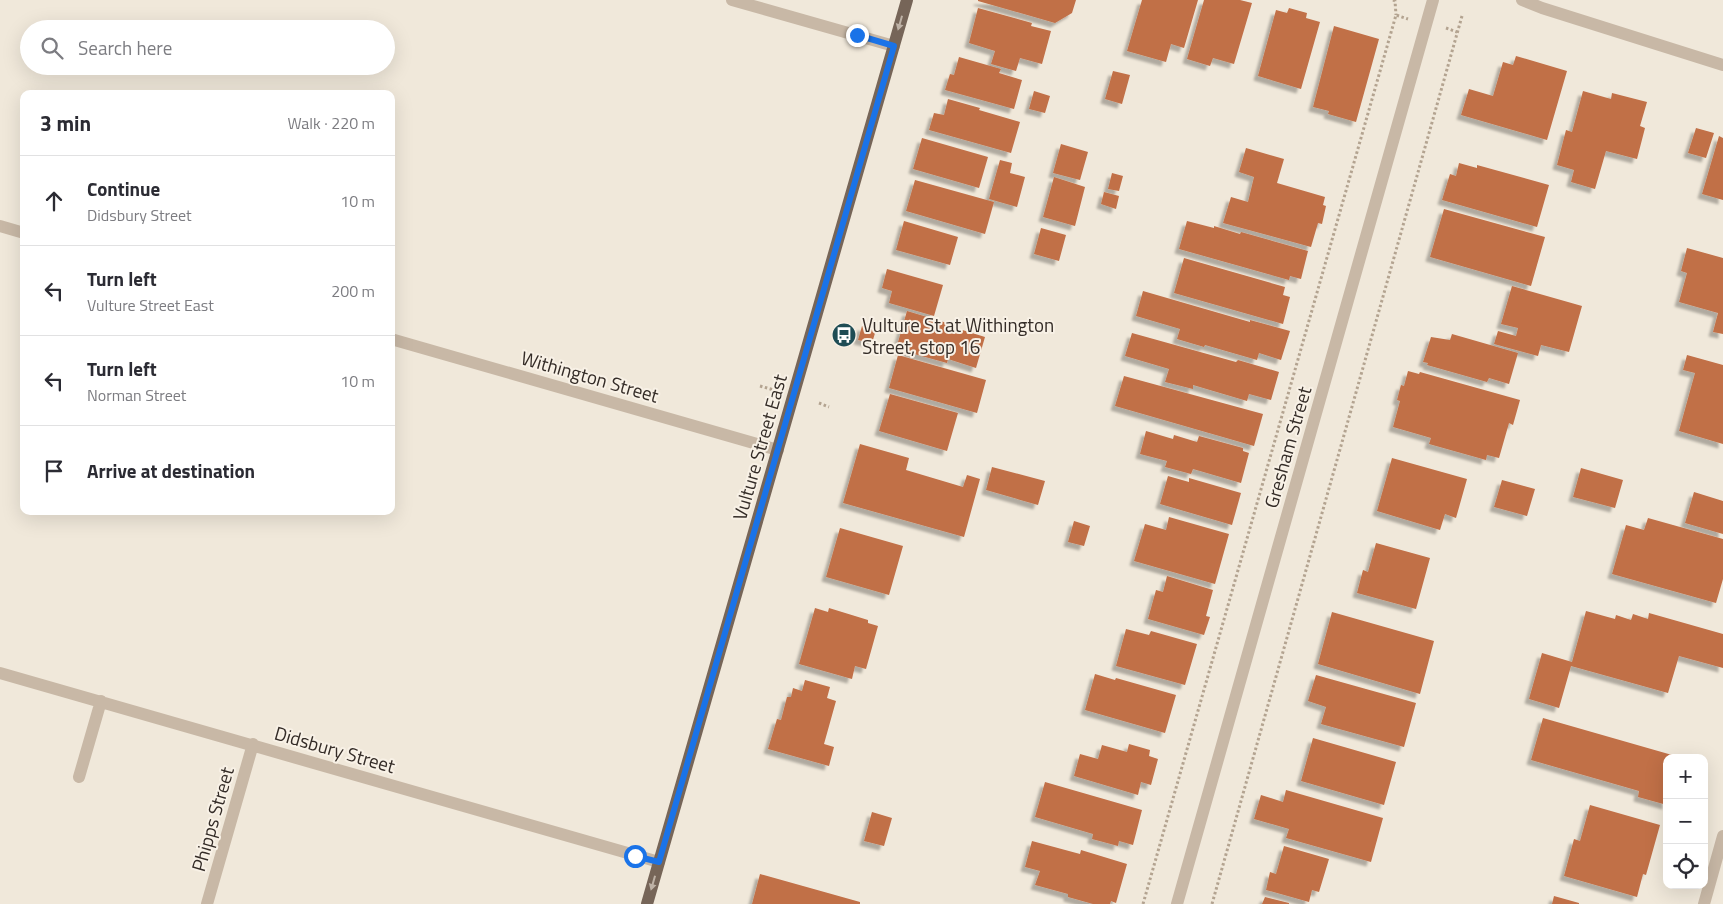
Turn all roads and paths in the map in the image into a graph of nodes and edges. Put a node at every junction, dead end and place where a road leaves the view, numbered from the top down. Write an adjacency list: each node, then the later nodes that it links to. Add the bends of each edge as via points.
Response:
1 (732, 0): 11 (street)
2 (906, 0): 11 (main road, Vulture Street East, one-way to 11)
3 (1393, 0): 6 (path)
4 (1434, 0): 30 (street, Gresham Street)
5 (1522, 0): 12 (street)
6 (1396, 15): 8 (path); 29 (path)
7 (1462, 16): 10 (path)
8 (1407, 18)
9 (1448, 29): 10 (path)
10 (1457, 32): 31 (path)
11 (894, 46): 20 (main road, Vulture Street East)
12 (1723, 65)
13 (0, 226): 14 (street)
14 (20, 232)
15 (395, 340): 20 (street, Withington Street)
16 (760, 386): 17 (path)
17 (774, 390)
18 (819, 403): 19 (path)
19 (829, 407)
20 (778, 450): 26 (main road, Vulture Street East)
21 (0, 673): 22 (street, Didsbury Street)
22 (101, 701): 23 (street, Didsbury Street); 24 (street)
23 (253, 744): 26 (street, Didsbury Street); 27 (street, Phipps Street)
24 (79, 777)
25 (1723, 836): 32 (street)
26 (659, 862): 28 (main road, Vulture Street East, one-way to 28)
27 (207, 904)
28 (648, 904)
29 (1143, 904)
30 (1177, 904)
31 (1212, 904)
32 (1704, 904)

